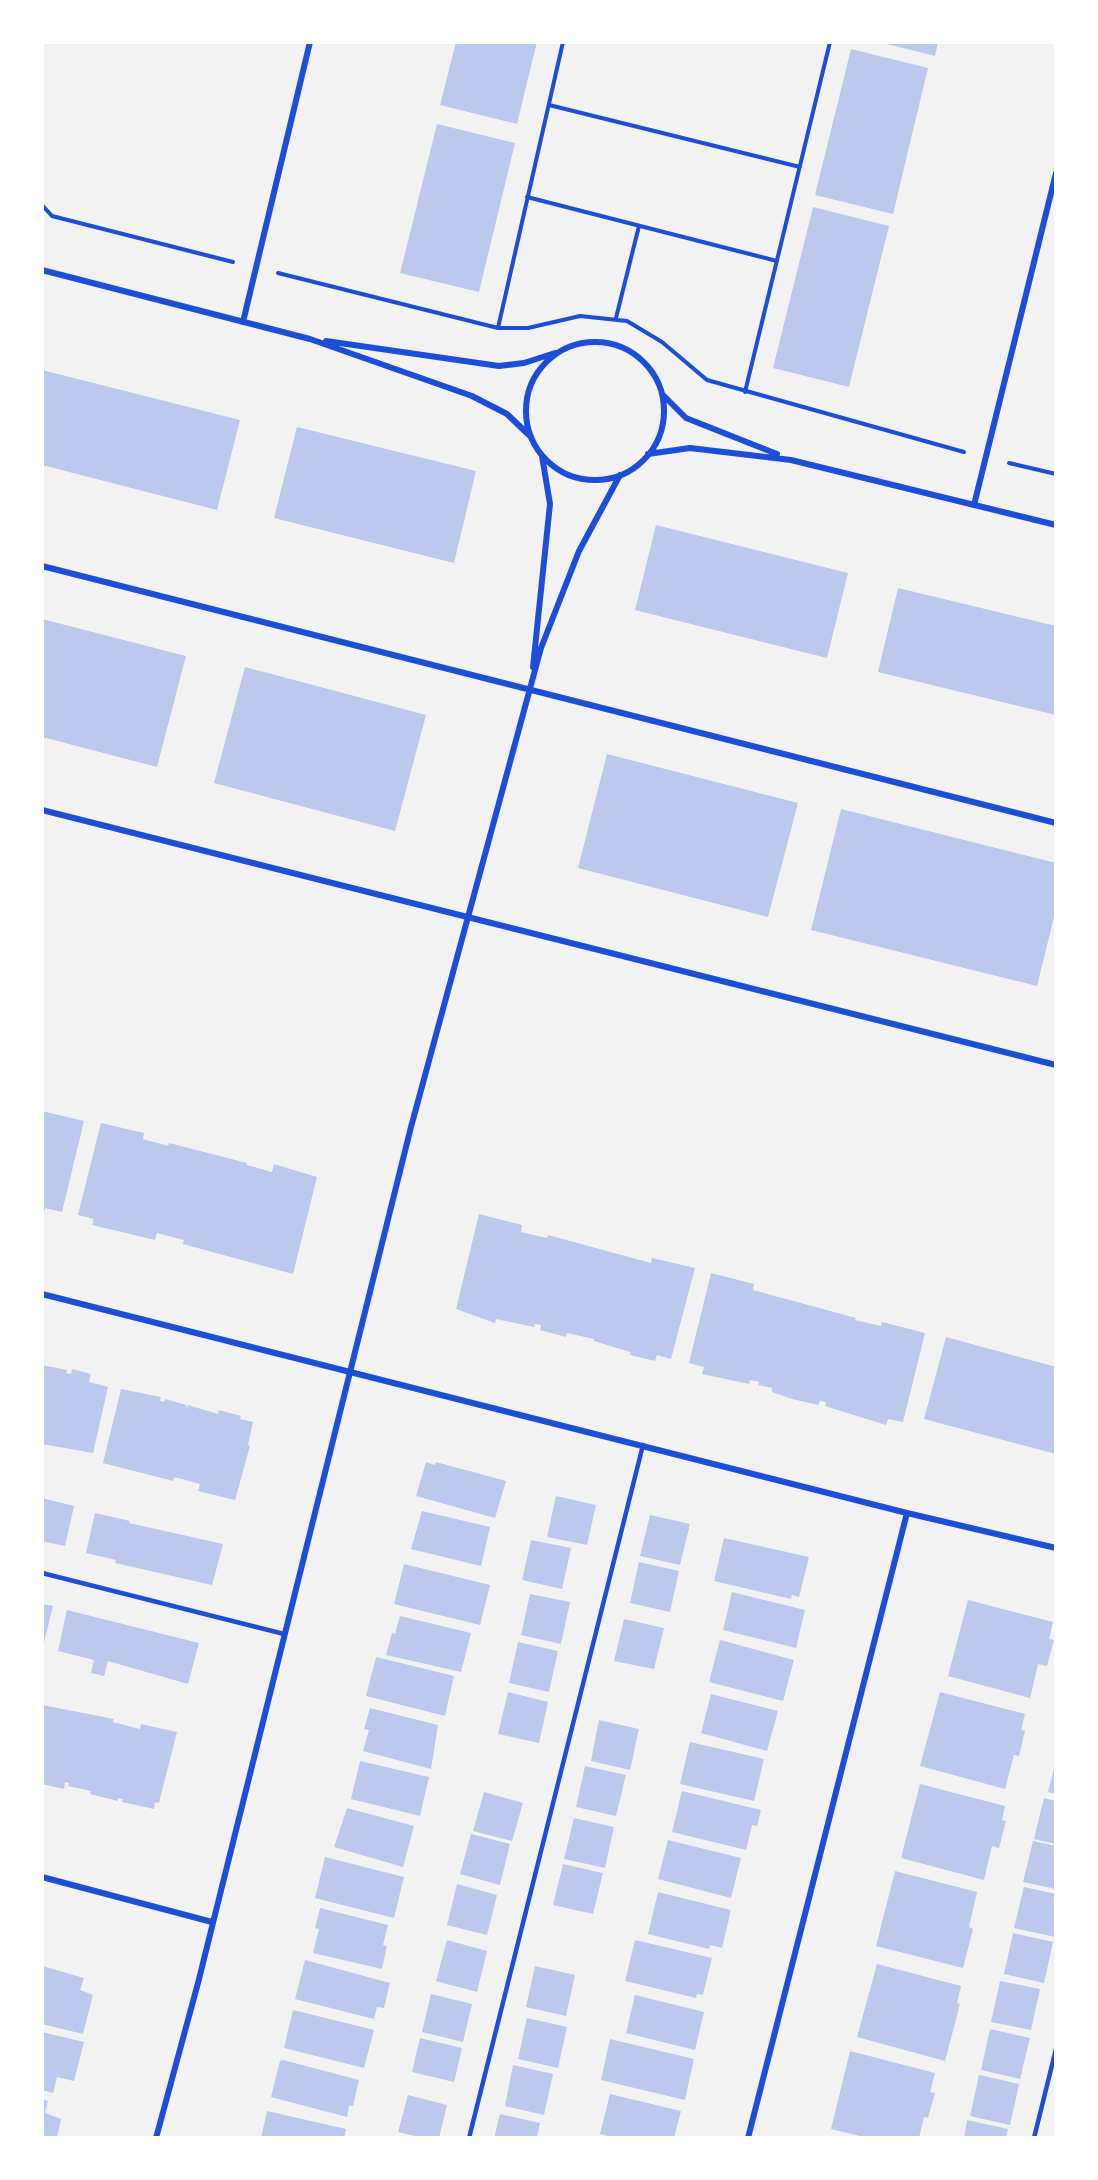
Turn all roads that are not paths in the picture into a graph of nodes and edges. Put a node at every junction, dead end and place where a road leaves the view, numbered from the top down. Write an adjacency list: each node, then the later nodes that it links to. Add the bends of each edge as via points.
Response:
1 (310, 42): 4 (street)
2 (1056, 173): 13 (street)
3 (42, 270): 4 (street)
4 (243, 322): 5 (street)
5 (310, 339): 6 (street, via 500,366 524,363); 8 (street, via 472,396 507,414)
6 (559, 351): 7 (street, via 588,342 622,347 649,368); 8 (street, via 543,365 528,394)
7 (661, 392): 10 (street, via 662,427); 11 (street, via 686,418)
8 (531, 437): 9 (street)
9 (542, 454): 12 (street, via 556,468 577,477); 16 (street, via 550,504)
10 (647, 454): 11 (street, via 690,448); 12 (street)
11 (791, 460): 13 (street)
12 (620, 475): 16 (street, via 579,551 541,648)
13 (974, 505): 14 (street)
14 (1056, 525)
15 (42, 566): 16 (street)
16 (531, 688): 18 (street); 19 (street)
17 (42, 810): 19 (street)
18 (1056, 823)
19 (468, 918): 20 (street); 22 (street)
20 (1056, 1065)
21 (42, 1294): 22 (street)
22 (349, 1370): 23 (street); 27 (street)
23 (643, 1445): 24 (street); 32 (lane)
24 (907, 1513): 25 (street); 33 (street)
25 (1056, 1548)
26 (42, 1573): 27 (lane)
27 (284, 1634): 29 (street)
28 (42, 1877): 29 (street)
29 (212, 1922): 31 (street)
30 (1056, 2049): 34 (lane)
31 (156, 2138)
32 (469, 2138)
33 (748, 2138)
34 (1034, 2138)

